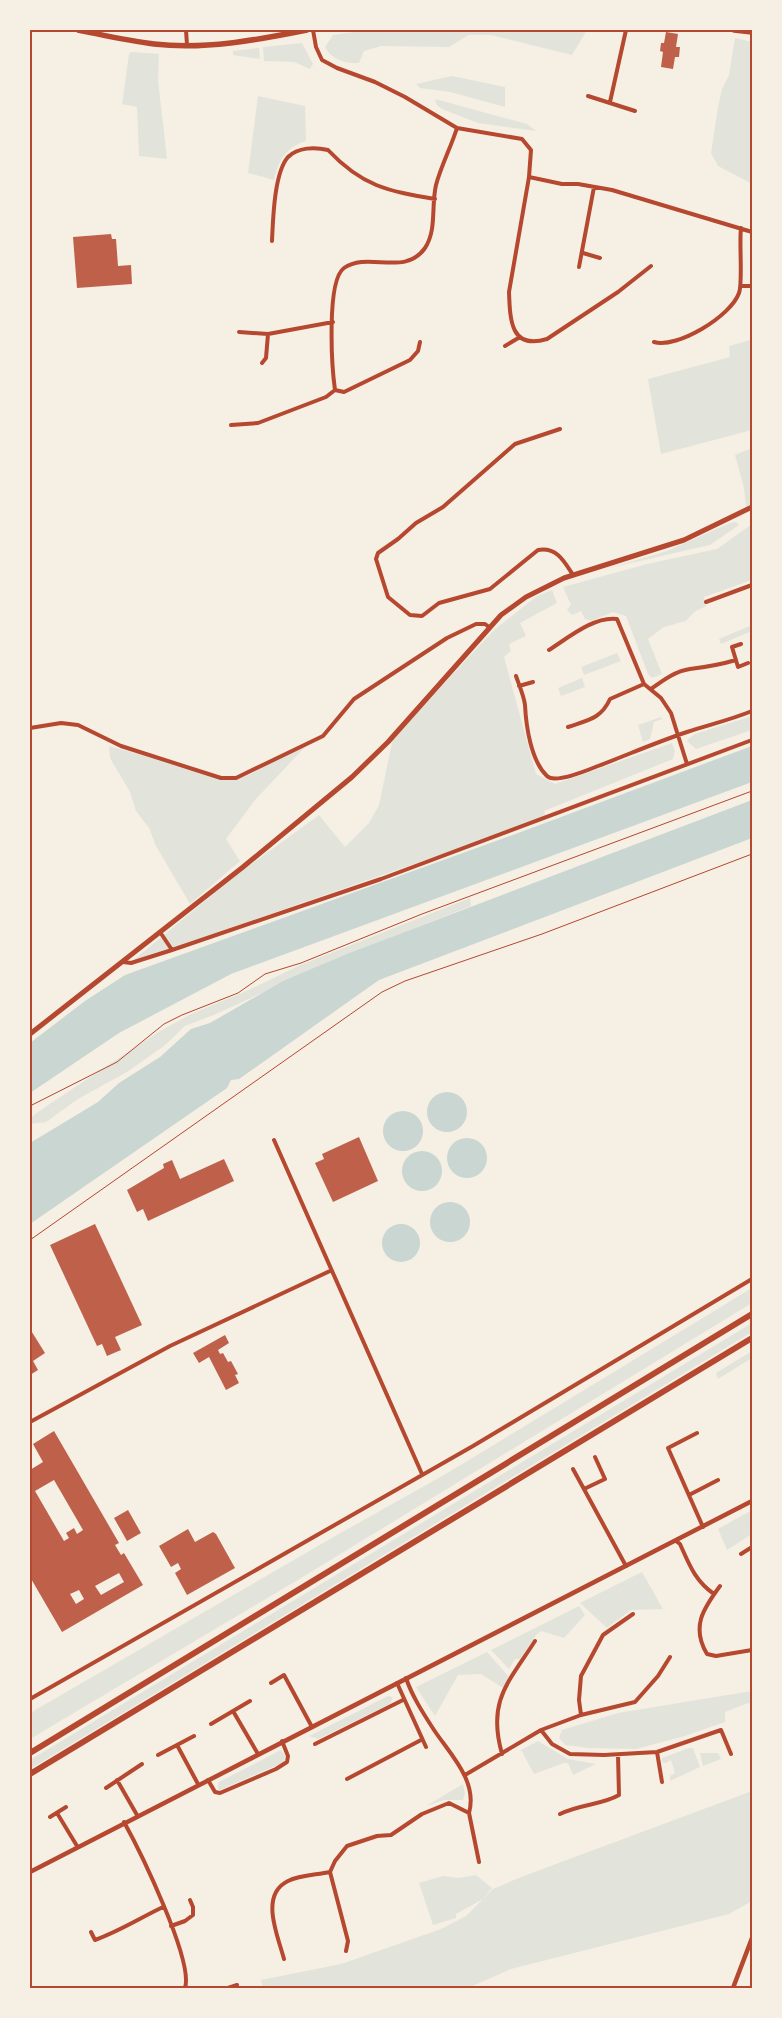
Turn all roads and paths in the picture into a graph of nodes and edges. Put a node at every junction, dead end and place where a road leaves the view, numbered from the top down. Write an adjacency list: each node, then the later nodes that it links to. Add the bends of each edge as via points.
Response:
1 (78, 30): 9 (main road, via 154,44)
2 (186, 30): 9 (street)
3 (307, 30): 9 (main road, via 225,44)
4 (313, 30): 13 (street, via 322,60 405,97)
5 (626, 30): 11 (street)
6 (734, 30): 7 (main road)
7 (741, 30): 8 (main road)
8 (752, 32)
9 (187, 45)
10 (588, 96): 11 (street)
11 (610, 102): 12 (street)
12 (636, 111)
13 (457, 128): 14 (street, via 522,139 531,150); 16 (street)
14 (529, 177): 15 (street); 29 (street, via 509,292 510,308)
15 (594, 187): 17 (street); 20 (street)
16 (434, 199): 19 (street, via 394,193 352,174 328,150 308,148 296,151 282,169); 26 (street, via 432,227 425,248 417,257 390,264 357,262 342,269 334,288)
17 (740, 228): 18 (street); 24 (street)
18 (752, 232)
19 (272, 241)
20 (582, 253): 21 (street); 23 (street)
21 (600, 258)
22 (651, 266): 29 (street, via 547,339 535,343)
23 (579, 267)
24 (741, 286): 25 (street); 31 (street, via 734,303 704,327 670,344)
25 (752, 286)
26 (333, 322): 28 (street); 34 (street)
27 (239, 332): 28 (street)
28 (268, 334): 33 (street, via 266,358)
29 (520, 338): 32 (street)
30 (420, 342): 34 (street, via 418,351 410,360 344,392)
31 (654, 342)
32 (505, 346)
33 (262, 363)
34 (335, 390): 35 (street, via 258,423)
35 (231, 425)
36 (560, 429): 38 (street, via 514,444 478,473 466,488 378,553 376,559 388,597 410,615 422,616 439,603 490,589 538,550 552,550 562,558)
37 (752, 507): 38 (main road, via 684,540)
38 (573, 575): 41 (main road, via 526,597)
39 (752, 585): 40 (street)
40 (706, 602)
41 (488, 627): 52 (street, via 476,624 447,638 354,699 323,736 236,778 222,778 129,748 78,725 61,723); 59 (main road, via 388,742 352,777)
42 (742, 644): 44 (street, via 732,647)
43 (549, 650): 48 (street, via 598,622 617,619)
44 (736, 660): 45 (street, via 738,667); 50 (street, via 700,670 689,669 667,677)
45 (748, 664)
46 (516, 676): 49 (street)
47 (533, 682): 49 (street)
48 (644, 684): 50 (street); 53 (street, via 610,699 598,716)
49 (519, 686): 54 (street, via 531,743 548,778 554,780)
50 (651, 688): 54 (street, via 670,713)
51 (752, 711): 54 (street)
52 (30, 728)
53 (568, 728)
54 (678, 735): 56 (street)
55 (752, 740): 56 (street)
56 (688, 764): 60 (street, via 381,878)
57 (752, 791): 63 (path, via 265,974 238,994 164,1024 117,1062)
58 (752, 854): 65 (path, via 382,992)
59 (160, 932): 60 (street); 61 (main road)
60 (172, 950): 61 (street, via 131,963)
61 (123, 962): 62 (main road)
62 (30, 1034)
63 (30, 1106)
64 (274, 1140): 66 (street)
65 (30, 1240)
66 (330, 1271): 70 (street, via 170,1346); 74 (street)
67 (752, 1279): 74 (street)
68 (752, 1314): 108 (highway)
69 (752, 1338): 115 (highway)
70 (30, 1422)
71 (697, 1433): 77 (street, via 668,1448)
72 (595, 1457): 76 (street, via 605,1479)
73 (573, 1469): 76 (street)
74 (422, 1474): 93 (street)
75 (718, 1480): 77 (street)
76 (584, 1489): 83 (street)
77 (689, 1495): 79 (street)
78 (752, 1501): 79 (street)
79 (703, 1527): 80 (street)
80 (676, 1541): 83 (street); 85 (street, via 695,1577)
81 (752, 1547): 82 (street)
82 (741, 1554)
83 (626, 1566): 90 (street)
84 (720, 1586): 85 (street)
85 (714, 1594): 88 (street, via 701,1615 702,1646 707,1654 716,1656)
86 (633, 1614): 97 (street, via 603,1635 585,1669 579,1689)
87 (536, 1641): 110 (street, via 497,1705 495,1721)
88 (752, 1650)
89 (670, 1657): 97 (street, via 635,1702)
90 (406, 1678): 92 (street); 116 (street, via 420,1707)
91 (270, 1683): 99 (street, via 284,1675)
92 (396, 1684): 94 (street); 99 (street)
93 (30, 1699)
94 (403, 1700): 102 (street); 104 (street)
95 (250, 1701): 96 (street)
96 (233, 1711): 98 (street); 109 (street)
97 (581, 1714): 100 (street)
98 (211, 1724)
99 (312, 1727): 103 (street)
100 (541, 1730): 110 (street); 113 (street, via 552,1744 570,1754)
101 (194, 1736): 105 (street)
102 (421, 1740): 106 (street); 118 (street)
103 (282, 1741): 109 (street); 117 (street, via 287,1762 276,1769 220,1793 215,1792)
104 (315, 1744)
105 (177, 1745): 112 (street); 121 (street)
106 (426, 1748)
107 (657, 1752): 111 (street, via 721,1730); 113 (street); 120 (street)
108 (30, 1753)
109 (258, 1754): 117 (street)
110 (502, 1754): 116 (street)
111 (731, 1754)
112 (158, 1755)
113 (618, 1755): 126 (street, via 619,1795 610,1801 576,1806)
114 (142, 1764): 119 (street)
115 (30, 1774)
116 (465, 1775): 125 (street, via 471,1797)
117 (208, 1779): 121 (street)
118 (347, 1779)
119 (118, 1780): 122 (street); 127 (street)
120 (662, 1782)
121 (198, 1784): 127 (street)
122 (106, 1788)
123 (66, 1807): 124 (street)
124 (57, 1813): 128 (street); 130 (street)
125 (469, 1813): 131 (street); 133 (street, via 449,1803 435,1807 391,1835 347,1846)
126 (560, 1814)
127 (137, 1816): 129 (street)
128 (50, 1817)
129 (124, 1822): 130 (street); 135 (street)
130 (77, 1846): 132 (street)
131 (478, 1862)
132 (30, 1872)
133 (330, 1872): 139 (street, via 348,1941); 140 (street, via 288,1880 278,1887 272,1911)
134 (190, 1900): 136 (street, via 192,1915 186,1921)
135 (163, 1906): 136 (street); 137 (street, via 95,1940)
136 (171, 1926): 142 (street, via 182,1958)
137 (91, 1932)
138 (752, 1938): 144 (street)
139 (346, 1951)
140 (284, 1959)
141 (237, 1985): 143 (street)
142 (185, 1988)
143 (228, 1988)
144 (733, 1988)

